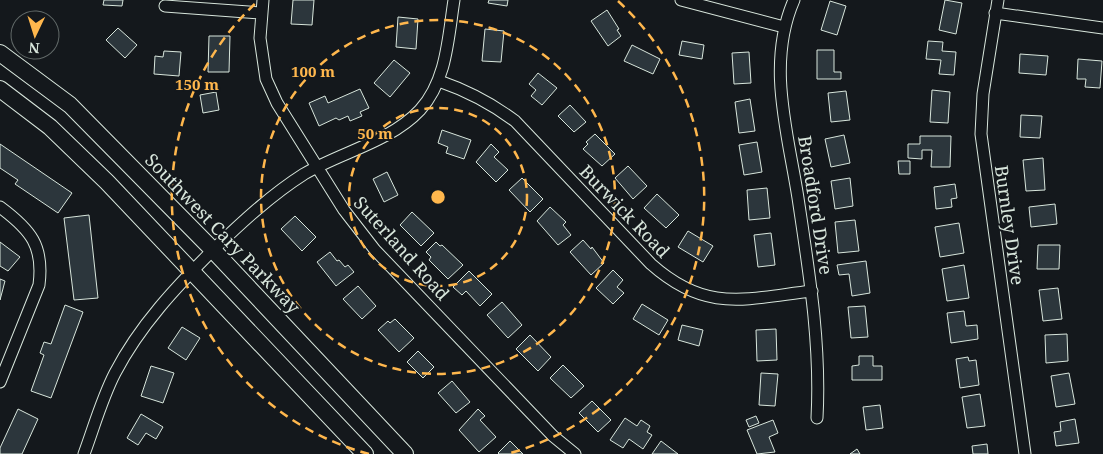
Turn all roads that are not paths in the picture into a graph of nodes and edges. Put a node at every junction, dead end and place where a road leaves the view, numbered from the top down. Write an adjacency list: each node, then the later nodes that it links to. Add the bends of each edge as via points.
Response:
1 (263, 0): 7 (street, Suterland Road)
2 (454, 0): 12 (street)
3 (681, 0): 9 (street)
4 (794, 0): 9 (street, Broadford Drive)
5 (998, 0): 8 (street, Burnley Drive)
6 (165, 6): 7 (street)
7 (261, 13): 14 (street, Suterland Road, via 260,48 266,79 277,103)
8 (995, 13): 10 (street); 25 (street, Burnley Drive, via 983,94 981,134)
9 (784, 27): 18 (street, Broadford Drive, via 780,82)
10 (1103, 28)
11 (0, 53): 16 (main road, Southwest Cary Parkway, via 70,105)
12 (439, 81): 14 (street, via 420,110 400,127); 18 (street, Burwick Road, via 493,104 515,121 670,281 686,290 721,299)
13 (0, 89): 17 (main road, via 50,127)
14 (317, 167): 16 (street, via 263,203); 24 (street, Suterland Road, via 375,250 553,436)
15 (0, 207): 19 (street, via 31,234 38,252 40,274 36,292)
16 (213, 250): 17 (street); 23 (main road, Southwest Cary Parkway)
17 (192, 271): 21 (street, via 150,318 122,360); 22 (main road)
18 (812, 291): 20 (street, Broadford Drive, via 819,375)
19 (0, 382)
20 (817, 418)
21 (84, 454)
22 (365, 454)
23 (405, 454)
24 (576, 454)
25 (1025, 454)

